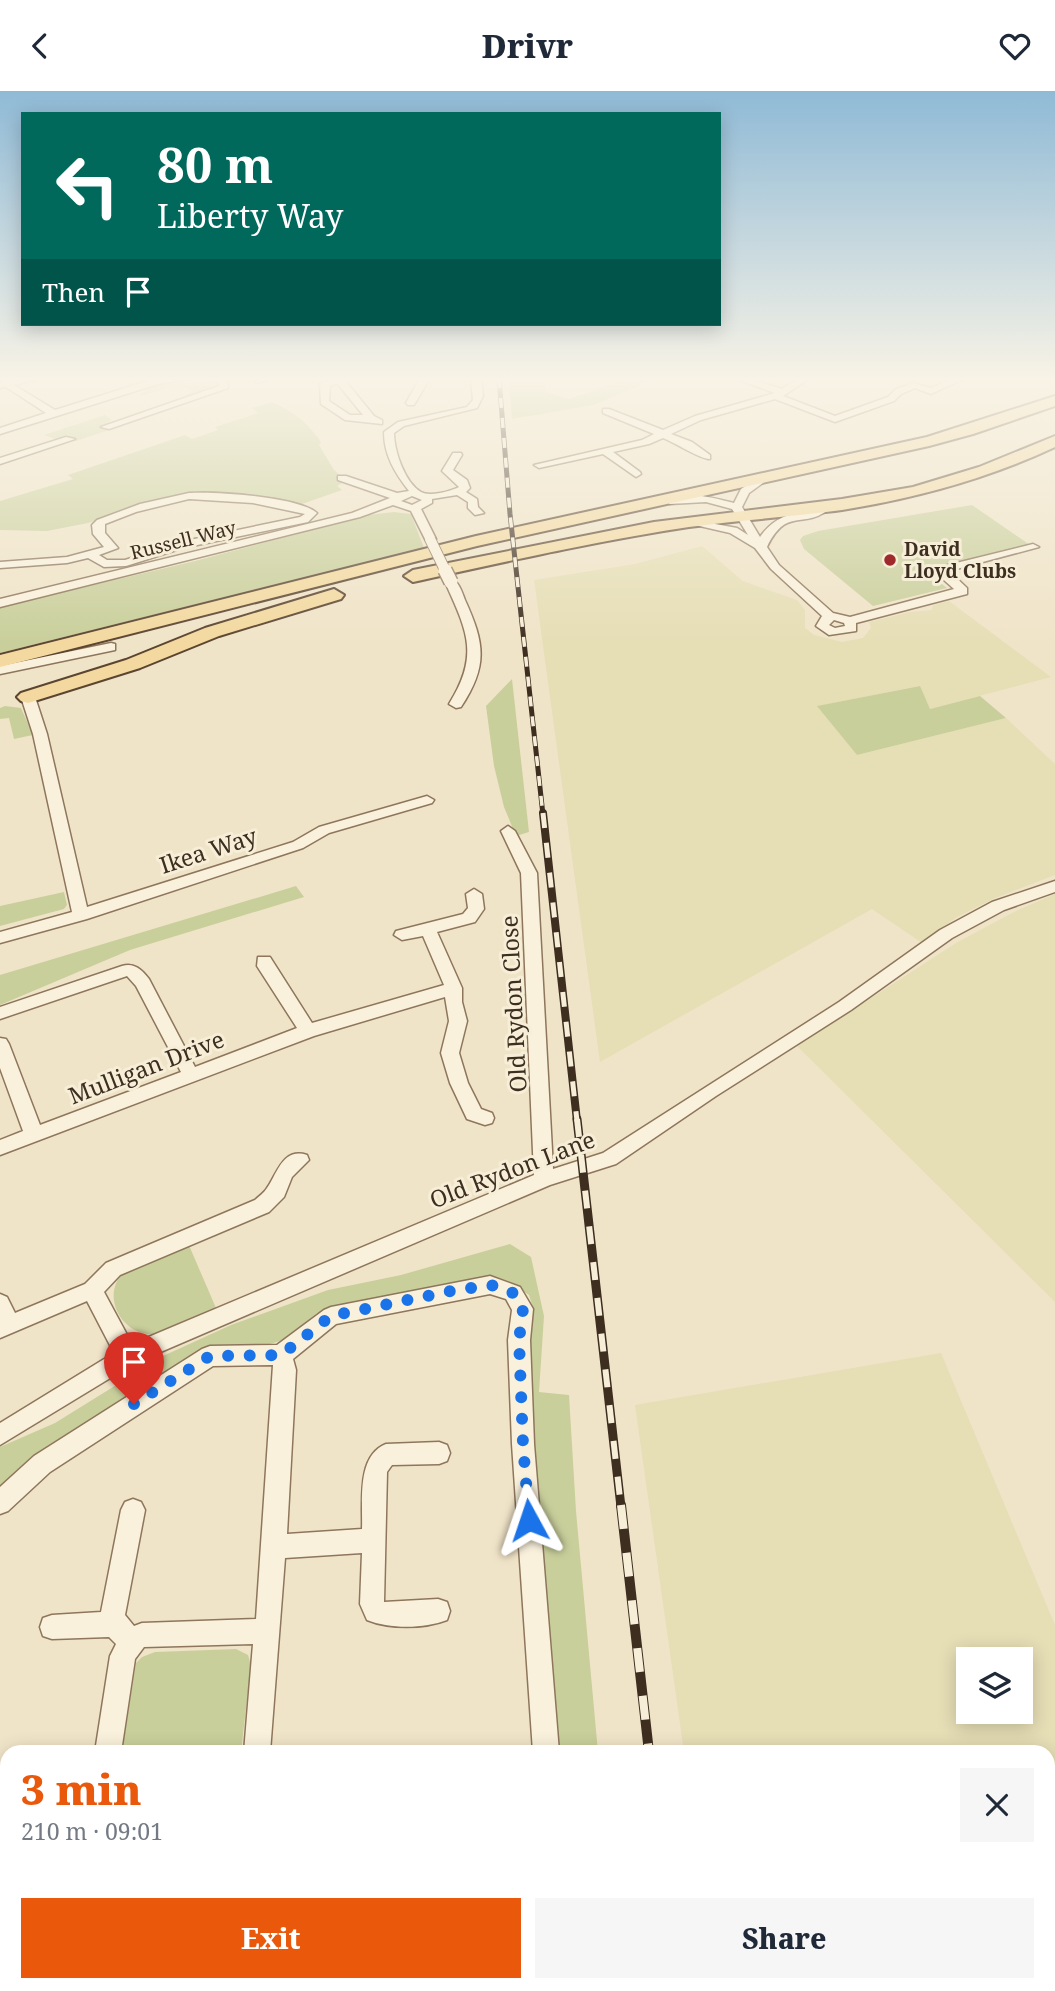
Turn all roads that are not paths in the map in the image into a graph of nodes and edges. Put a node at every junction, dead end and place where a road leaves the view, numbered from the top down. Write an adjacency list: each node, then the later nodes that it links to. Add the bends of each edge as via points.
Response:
1 (398, 467): 8 (street)
2 (449, 467): 10 (street, via 448,473 465,485)
3 (626, 467): 6 (street)
4 (807, 467): 7 (main road)
5 (998, 467): 12 (main road)
6 (636, 474)
7 (769, 475): 16 (street, via 745,491); 19 (main road)
8 (403, 480): 11 (street); 13 (street)
9 (346, 483): 13 (street)
10 (459, 492): 11 (street); 17 (street)
11 (421, 495): 13 (street); 14 (street, via 427,503)
12 (894, 496): 16 (main road); 21 (street, via 883,502 781,520 770,528)
13 (397, 497): 14 (street, via 398,506); 15 (street, Russell Way)
14 (410, 508): 15 (street, Russell Way); 31 (street, bridge, via 430,538 473,632 477,655 467,688)
15 (374, 510): 25 (street, Russell Way)
16 (739, 511): 18 (main road); 19 (street, via 722,501 683,499 543,530); 21 (street)
17 (479, 513)
18 (688, 522): 21 (street, via 733,530); 24 (main road)
19 (523, 530): 27 (main road)
20 (1033, 547): 21 (street, via 944,569 942,573 959,592 849,621 830,617)
21 (760, 549)
22 (92, 555): 22 (street, via 112,548 99,534 100,522 188,496 306,508 312,513 304,520 180,545 126,563 104,564); 23 (street)
23 (0, 565)
24 (351, 590): 26 (main road); 30 (main road, via 212,632 133,664)
25 (0, 603)
26 (111, 647): 28 (street); 29 (main road)
27 (0, 661)
28 (0, 670)
29 (0, 677)
30 (28, 697): 36 (street)
31 (456, 705)
32 (427, 800): 36 (street, Ikea Way, via 324,830 298,845)
33 (508, 831): 51 (street, Old Rydon Close, via 528,873)
34 (1055, 886): 51 (street, Old Rydon Lane, via 998,906 946,934 609,1159)
35 (474, 894): 37 (street, via 477,904 470,918)
36 (81, 915): 39 (street, Ikea Way)
37 (428, 929): 38 (street); 41 (street)
38 (402, 935)
39 (0, 938)
40 (264, 961): 43 (street)
41 (454, 988): 43 (street, Mulligan Drive); 47 (street, via 458,1021 450,1053 474,1114)
42 (0, 1013): 46 (street, via 128,970 144,983)
43 (308, 1031): 46 (street, Mulligan Drive)
44 (0, 1044): 45 (street)
45 (3, 1066): 48 (street)
46 (192, 1077): 48 (street, Mulligan Drive)
47 (485, 1118)
48 (34, 1135): 49 (street, Mulligan Drive)
49 (0, 1148)
50 (300, 1160): 52 (street, via 284,1172 277,1191 262,1206 113,1269)
51 (544, 1179): 56 (street, Old Rydon Lane)
52 (92, 1290): 54 (street); 56 (street)
53 (0, 1303): 54 (street)
54 (5, 1327)
55 (281, 1355): 59 (street, via 220,1354 200,1362 42,1464); 62 (street, via 285,1370); 69 (street, via 331,1316 351,1310 490,1285 513,1293 519,1301 523,1309 519,1340 523,1444)
56 (127, 1356): 57 (street, Old Rydon Lane)
57 (0, 1435)
58 (439, 1453): 61 (street, via 386,1455 379,1462)
59 (0, 1503)
60 (133, 1510): 65 (street)
61 (373, 1541): 62 (street); 63 (street, via 372,1604 376,1611)
62 (274, 1546): 66 (street)
63 (439, 1611)
64 (52, 1627): 65 (street)
65 (122, 1632): 66 (street); 67 (street, via 123,1656)
66 (265, 1632): 68 (street)
67 (108, 1745)
68 (257, 1745)
69 (545, 1745)

